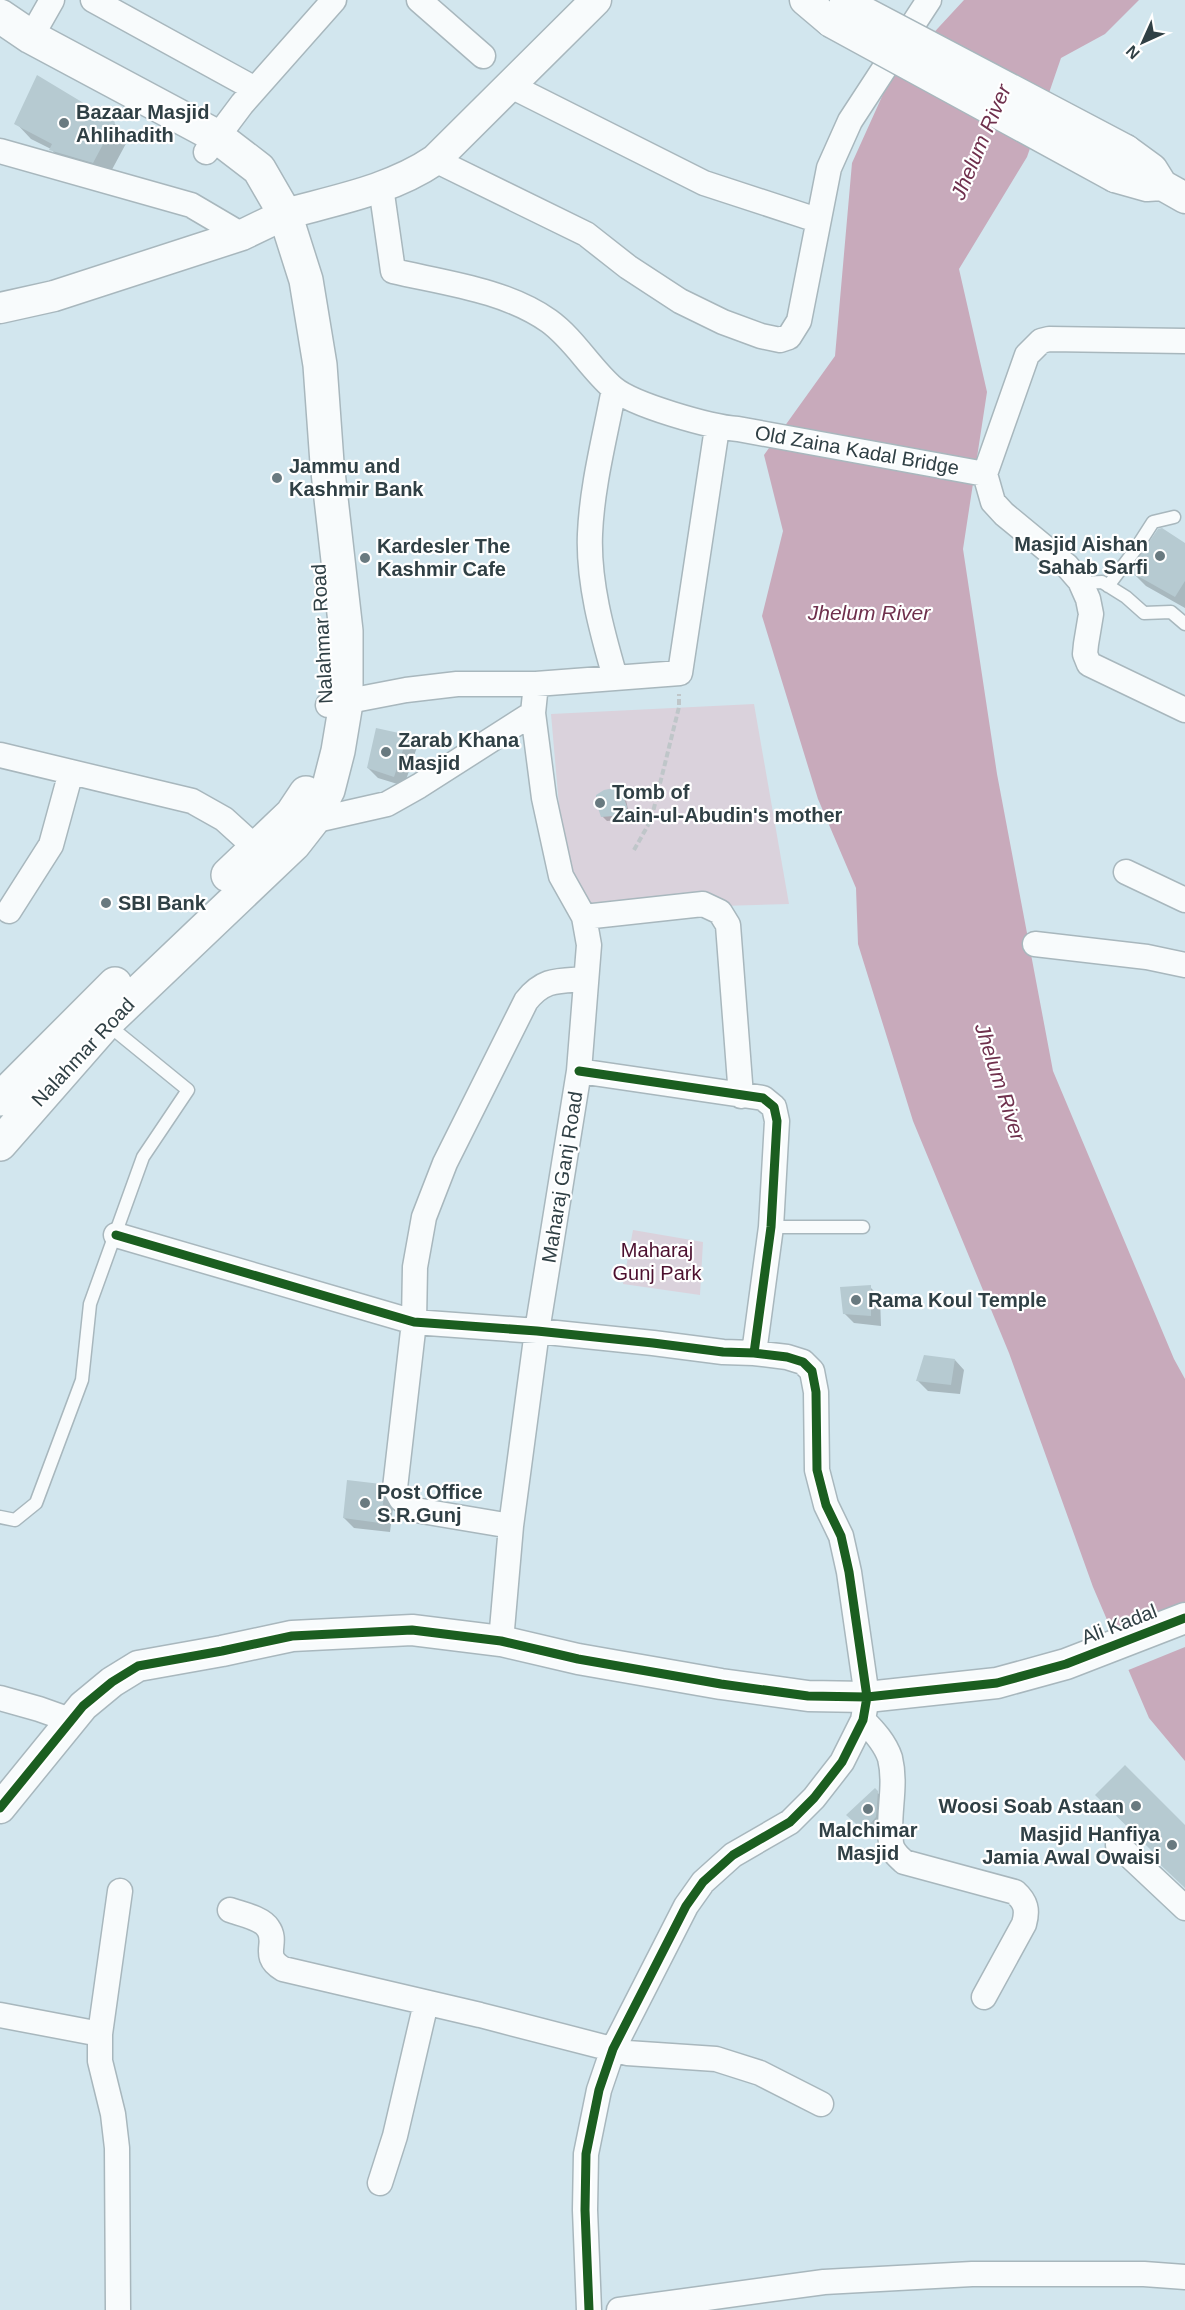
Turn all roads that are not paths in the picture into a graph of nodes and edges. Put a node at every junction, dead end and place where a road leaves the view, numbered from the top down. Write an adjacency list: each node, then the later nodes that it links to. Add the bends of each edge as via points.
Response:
1 (52, 0): 10 (street)
2 (95, 0): 13 (street)
3 (334, 0): 13 (street)
4 (419, 0): 11 (street)
5 (596, 0): 12 (street)
6 (805, 0): 8 (street)
7 (929, 0): 19 (street, via 838,144)
8 (840, 8): 18 (street, bridge, via 1120,164 1147,186)
9 (0, 16): 10 (main road)
10 (15, 40): 15 (main road)
11 (483, 56)
12 (511, 86): 16 (street); 19 (street, via 704,183)
13 (255, 89): 15 (street)
14 (0, 151): 20 (street)
15 (216, 151): 20 (main road, via 259,169)
16 (435, 160): 17 (street, via 413,175); 19 (street, via 586,234 690,307 780,340 789,337 798,321)
17 (381, 187): 20 (street); 23 (street, Old Zaina Kadal Bridge, via 393,271 501,296 550,322)
18 (1174, 192)
19 (817, 220)
20 (265, 224): 21 (street, via 54,296); 32 (main road, via 306,280 320,365 346,631)
21 (0, 308)
22 (1185, 341): 25 (street, via 1041,341 1028,355)
23 (614, 389): 24 (street, Old Zaina Kadal Bridge, via 646,405); 30 (street, via 590,535 602,635)
24 (728, 428): 25 (street, Old Zaina Kadal Bridge); 30 (street, via 680,673)
25 (980, 473): 27 (street, via 993,502 1004,514)
26 (1174, 517): 28 (lane, via 1153,522)
27 (1082, 583): 28 (lane, via 1102,582); 33 (street, via 1091,614 1085,654 1089,664)
28 (1108, 586): 29 (lane, via 1144,613 1171,612)
29 (1185, 624)
30 (615, 678): 31 (street)
31 (536, 684): 32 (street, via 457,684); 34 (street, Maharaj Ganj Road)
32 (337, 704): 37 (main road, via 328,790); 38 (main road, Nalahmar Road, via 306,793)
33 (1185, 710)
34 (533, 713): 37 (street, via 387,804); 42 (street, Maharaj Ganj Road, via 544,798 561,876)
35 (0, 755): 36 (street)
36 (71, 772): 38 (street, via 192,801 224,819); 41 (street, via 51,845)
37 (312, 821): 38 (main road, via 294,844)
38 (264, 856): 46 (main road, Nalahmar Road); 49 (main road, Nalahmar Road, via 87,1011)
39 (1126, 872): 40 (street)
40 (1185, 900)
41 (9, 911)
42 (584, 917): 45 (street, Maharaj Ganj Road, via 589,945); 48 (street, via 703,904 720,912 728,925)
43 (1035, 944): 44 (street)
44 (1185, 965)
45 (586, 979): 47 (street, Maharaj Ganj Road); 54 (street, via 550,982 535,989 526,1001 445,1163 424,1217 415,1267)
46 (106, 1023): 50 (main road, Nalahmar Road); 53 (lane, via 188,1090 142,1157)
47 (579, 1071): 48 (street); 55 (street, Maharaj Ganj Road)
48 (741, 1096): 51 (street, via 763,1098 774,1107 777,1121)
49 (0, 1099)
50 (0, 1144)
51 (771, 1227): 52 (lane); 56 (street)
52 (863, 1227)
53 (116, 1235): 54 (street); 57 (lane, via 90,1304 82,1380 36,1503 15,1520)
54 (414, 1322): 55 (street); 58 (street, via 395,1488 401,1500 416,1510)
55 (537, 1331): 56 (street); 58 (street, Maharaj Ganj Road)
56 (754, 1353): 62 (street, via 787,1357 803,1362 812,1371 818,1470 849,1572)
57 (0, 1517)
58 (510, 1526): 60 (street, Maharaj Ganj Road)
59 (1185, 1618): 62 (street, Ali Kadal, via 1066,1664 997,1683)
60 (501, 1641): 62 (street, Ali Kadal, via 578,1659 808,1696); 63 (street, Ali Kadal, via 412,1630 292,1636 138,1666 112,1682)
61 (0, 1698): 63 (street)
62 (865, 1709): 69 (street, via 890,1757 891,1844 895,1854 904,1862 1015,1892 1024,1901 1024,1924); 73 (street, via 842,1762 814,1798 790,1822 733,1855 703,1882 686,1906)
63 (70, 1720): 64 (street, Ali Kadal)
64 (0, 1808)
65 (1118, 1845): 67 (street)
66 (120, 1891): 72 (street)
67 (1185, 1908)
68 (230, 1910): 70 (street, via 269,1929 270,1957 283,1969)
69 (984, 1996)
70 (426, 2003): 73 (street); 75 (street)
71 (0, 2015): 72 (street)
72 (100, 2034): 77 (street, via 100,2061 117,2148)
73 (614, 2049): 74 (street, via 648,2056 716,2059 760,2073); 78 (street, via 599,2090 586,2154)
74 (822, 2104)
75 (380, 2183)
76 (1185, 2277): 79 (street, via 972,2274 824,2282)
77 (118, 2310)
78 (589, 2310)
79 (620, 2310)

